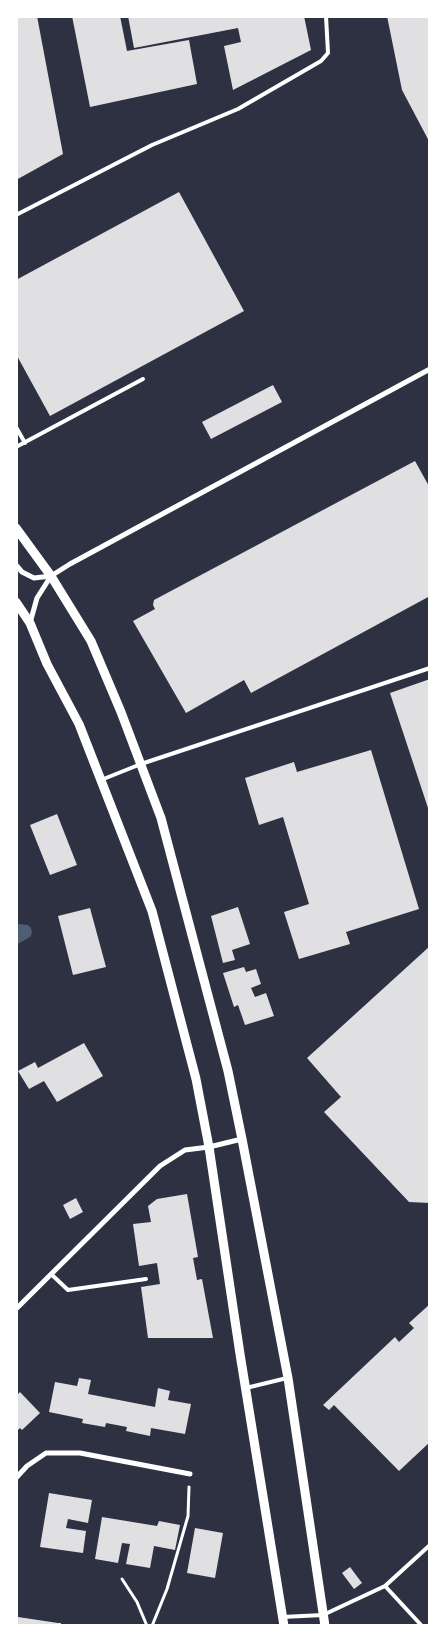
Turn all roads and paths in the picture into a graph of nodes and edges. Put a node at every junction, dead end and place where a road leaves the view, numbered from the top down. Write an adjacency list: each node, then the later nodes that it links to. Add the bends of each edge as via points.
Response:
1 (326, 16): 2 (lane, via 328,53 321,61 238,109 152,146)
2 (16, 215)
3 (430, 369): 10 (street)
4 (143, 379): 6 (lane)
5 (16, 427): 6 (lane)
6 (25, 443): 7 (lane)
7 (16, 447)
8 (16, 528): 10 (street)
9 (16, 565): 10 (street, via 34,578)
10 (51, 576): 12 (street, via 37,598); 14 (street, via 91,641)
11 (16, 602): 12 (street)
12 (30, 623): 15 (street, via 47,664 80,724)
13 (430, 668): 14 (lane)
14 (141, 764): 15 (lane); 16 (street, via 161,818 182,893 228,1071)
15 (101, 780): 17 (street, via 152,911 196,1079)
16 (242, 1139): 17 (street); 21 (street)
17 (209, 1147): 18 (street, via 185,1150 160,1166); 22 (street)
18 (51, 1274): 19 (lane, via 68,1290); 20 (street)
19 (146, 1279)
20 (16, 1309)
21 (288, 1378): 22 (lane); 28 (street)
22 (246, 1388): 29 (street)
23 (190, 1474): 24 (street, via 80,1453 46,1453); 31 (path, via 188,1516 167,1589)
24 (16, 1478)
25 (430, 1545): 27 (lane)
26 (122, 1579): 30 (path)
27 (385, 1586): 28 (lane); 33 (lane)
28 (323, 1615): 29 (lane); 32 (street)
29 (283, 1621)
30 (147, 1626)
31 (152, 1626)
32 (324, 1626)
33 (422, 1626)

